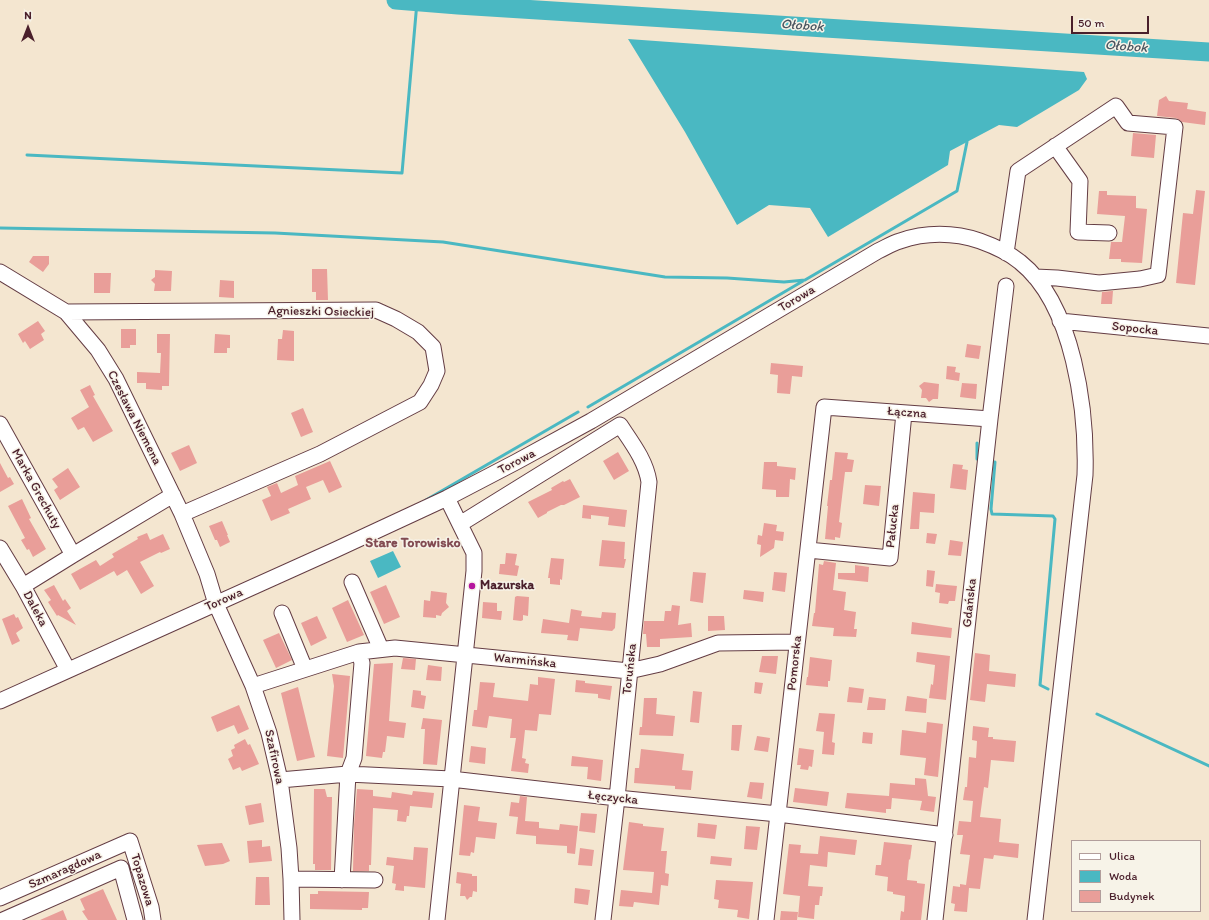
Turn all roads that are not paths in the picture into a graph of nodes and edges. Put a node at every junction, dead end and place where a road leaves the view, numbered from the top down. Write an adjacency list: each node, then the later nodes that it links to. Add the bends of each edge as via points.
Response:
1 (1055, 146): 2 (street, via 1080,181 1078,232); 3 (street, via 1018,170); 5 (street, via 1116,106 1128,123 1175,127 1158,275 1099,283)
2 (1109, 233)
3 (1006, 253): 5 (street, Torowa); 15 (street, Torowa, via 990,244 957,235 918,236 899,241 591,421)
4 (0, 272): 7 (street, Czesława Niemena)
5 (1035, 277): 8 (street, Torowa, via 1047,293)
6 (1006, 286): 12 (street, Gdańska)
7 (66, 312): 14 (street, Czesława Niemena, via 98,350 116,379); 16 (street, Agnieszki Osieckiej, via 376,310 418,332 433,346 437,370 420,402 320,454)
8 (1060, 321): 9 (street, Sopocka); 53 (street, Torowa, via 1076,370 1080,394 1085,436 1085,475)
9 (1209, 336)
10 (824, 407): 11 (street, Łączna); 19 (street, Pomorska)
11 (904, 413): 12 (street, Łączna); 19 (street, Pałucka, via 890,558)
12 (990, 419): 39 (street, Gdańska)
13 (0, 424): 20 (street, Marka Grechuty)
14 (173, 495): 16 (street, Czesława Niemena); 20 (street)
15 (446, 498): 17 (street); 23 (street, Torowa)
16 (182, 514): 23 (street, Czesława Niemena, via 207,574)
17 (460, 524): 28 (street, via 474,553); 31 (street, Toruńska, via 620,425 643,462 649,482)
18 (0, 548): 22 (street, Daleka)
19 (808, 550): 25 (street, Pomorska)
20 (72, 555): 22 (street)
21 (352, 582): 26 (street)
22 (23, 586): 30 (street, Daleka)
23 (216, 604): 30 (street, Torowa); 32 (street, Szafirowa)
24 (282, 613): 29 (street)
25 (797, 642): 31 (street, Warmińska, via 718,643 660,664); 38 (street, Pomorska)
26 (381, 649): 27 (street, Warmińska); 28 (street, Warmińska, via 395,648)
27 (359, 652): 29 (street, Warmińska); 34 (street, via 362,663 354,758)
28 (464, 655): 31 (street, Warmińska); 35 (street)
29 (305, 668): 32 (street, Warmińska)
30 (68, 670): 33 (street, Torowa)
31 (629, 671): 37 (street, Toruńska)
32 (253, 686): 36 (street, Szafirowa, via 269,733)
33 (0, 700)
34 (348, 774): 35 (street, Łęczycka); 36 (street, Łęczycka); 42 (street)
35 (452, 779): 37 (street, Łęczycka); 49 (street)
36 (280, 780): 41 (street, Szafirowa)
37 (617, 798): 38 (street, Łęczycka); 50 (street, Toruńska)
38 (778, 814): 39 (street, Łęczycka); 51 (street, Pomorska)
39 (945, 835): 52 (street, Gdańska)
40 (130, 841): 44 (street, Szmaragdowa); 47 (street, Topazowa)
41 (291, 879): 42 (street); 48 (street, Szafirowa)
42 (342, 880): 43 (street)
43 (375, 880)
44 (0, 898)
45 (3, 920): 46 (street, via 121,868)
46 (135, 920)
47 (153, 920)
48 (292, 920)
49 (437, 920)
50 (603, 920)
51 (766, 920)
52 (936, 920)
53 (1035, 920)

